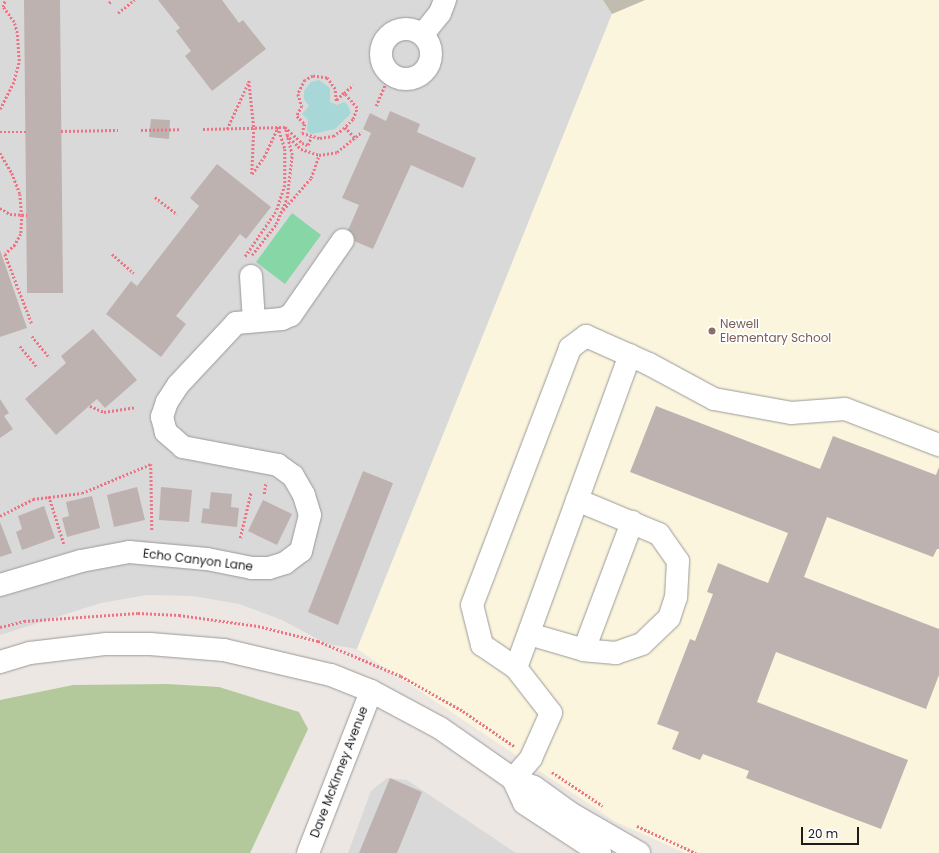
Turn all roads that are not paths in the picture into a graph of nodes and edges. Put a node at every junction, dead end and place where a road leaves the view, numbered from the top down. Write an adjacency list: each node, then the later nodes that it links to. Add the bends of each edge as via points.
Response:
1 (445, 0): 2 (street, via 440,13)
2 (423, 34): 2 (street, via 432,52 425,72 410,79 401,79 390,73 381,55 386,39 391,33 407,28)
3 (343, 240): 5 (street, Echo Canyon Lane, via 291,315 282,319)
4 (248, 266): 5 (street)
5 (254, 321): 10 (street, Echo Canyon Lane, via 236,323 230,328 178,385 167,402 162,417 166,432 183,447 278,465 292,476 304,495 310,515 301,551 285,563 269,568 129,552 74,562)
6 (630, 355): 7 (street, via 714,399 791,413 845,409); 8 (street); 14 (street, via 586,336 570,348 472,606 482,645)
7 (939, 445)
8 (578, 500): 9 (street); 11 (street)
9 (632, 522): 12 (street); 12 (street, via 659,534 678,561 676,598 669,618 642,644 616,653)
10 (0, 585)
11 (529, 634): 12 (street); 14 (street)
12 (584, 650)
13 (0, 662): 15 (street, via 30,653 106,644 188,646 255,656 331,675)
14 (516, 668): 16 (street, via 551,713 531,758)
15 (371, 691): 16 (street, via 440,728); 17 (street, Dave McKinney Avenue)
16 (514, 779): 18 (street, via 524,803); 19 (street, via 534,787 570,813)
17 (308, 853)
18 (600, 853)
19 (639, 853)

